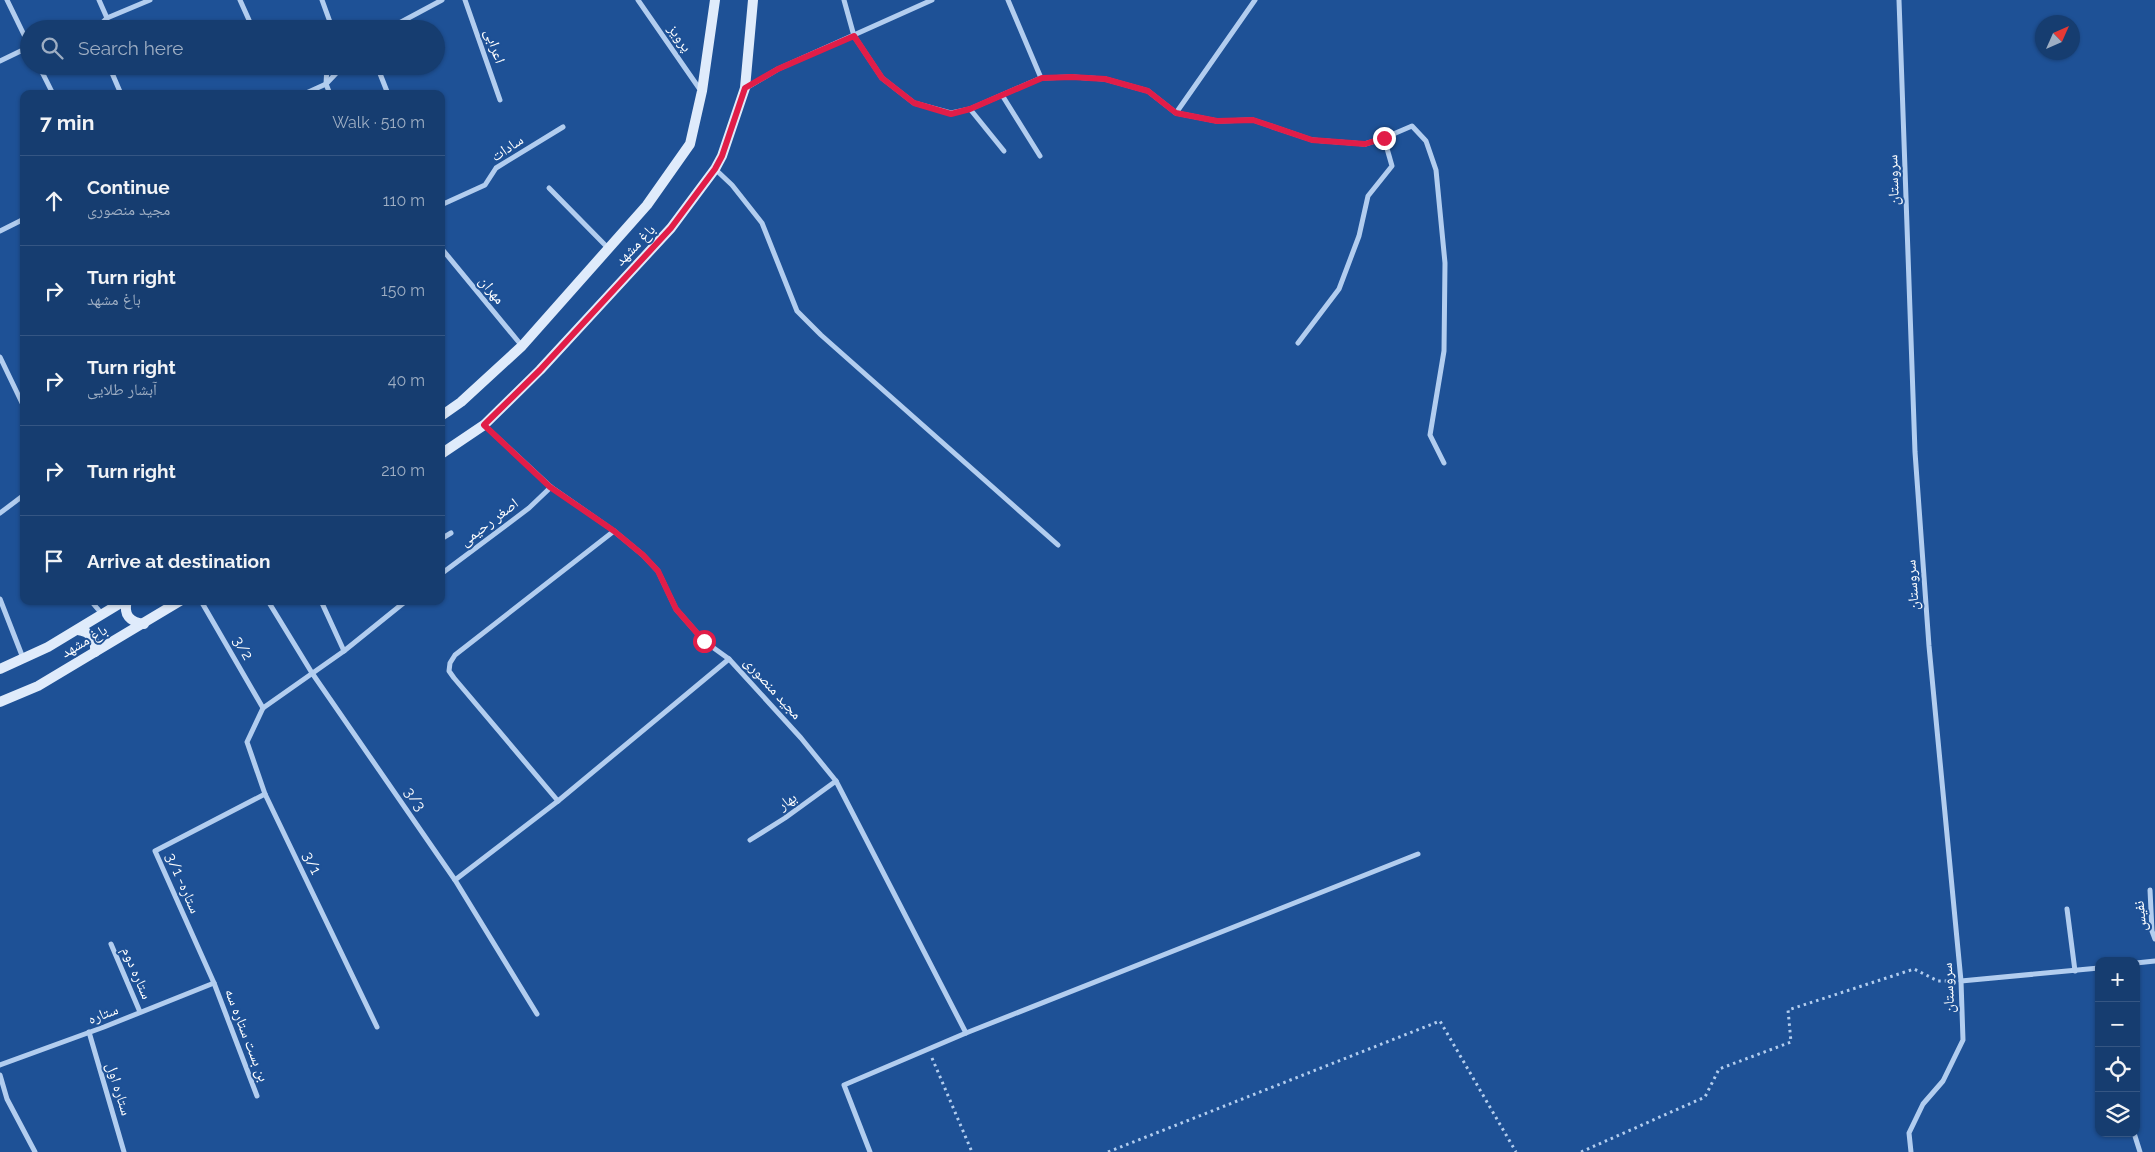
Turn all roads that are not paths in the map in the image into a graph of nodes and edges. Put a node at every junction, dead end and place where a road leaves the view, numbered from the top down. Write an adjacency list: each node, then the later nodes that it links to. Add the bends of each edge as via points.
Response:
1 (7, 0): 20 (street)
2 (99, 0): 16 (street)
3 (150, 0): 16 (street)
4 (240, 0): 17 (street)
5 (322, 0): 18 (street)
6 (442, 0): 19 (street)
7 (465, 0): 39 (street, اعرابی)
8 (638, 0): 37 (street, پرویز)
9 (715, 0): 37 (main road, باغ مشهد)
10 (753, 0): 31 (main road, باغ مشهد)
11 (844, 0): 21 (street)
12 (932, 0): 21 (street)
13 (1008, 0): 29 (street)
14 (1255, 0): 41 (street)
15 (1899, 0): 103 (street, سروستان, via 1915,452 1929,646)
16 (107, 18)
17 (249, 20)
18 (329, 20)
19 (405, 20)
20 (20, 27)
21 (854, 36): 31 (street, via 778,69); 40 (street, via 882,78 914,103 951,114)
22 (20, 51): 23 (street)
23 (0, 61)
24 (44, 75): 32 (street)
25 (113, 75): 33 (street)
26 (326, 75): 30 (street)
27 (334, 75): 30 (street)
28 (381, 75): 36 (street)
29 (1042, 78): 38 (street); 41 (street, via 1105,79 1148,91)
30 (326, 84): 34 (street); 35 (street)
31 (745, 88): 46 (main road, باغ مشهد)
32 (51, 90)
33 (119, 90)
34 (313, 90)
35 (328, 90)
36 (386, 90)
37 (702, 91): 51 (main road, باغ مشهد, via 690,144 647,205)
38 (1002, 95): 40 (street); 45 (street)
39 (500, 100)
40 (970, 109): 44 (street)
41 (1176, 113): 43 (street, via 1217,121 1253,120 1312,140 1365,144)
42 (563, 126): 48 (street, سادات, via 496,168 485,185)
43 (1384, 138): 53 (street, via 1392,166 1368,196 1359,236 1339,289); 60 (street, via 1412,126 1426,141 1436,170 1445,264 1444,351 1430,435)
44 (1004, 151)
45 (1040, 156)
46 (715, 169): 58 (main road, باغ مشهد, via 671,228 540,370); 67 (street, via 762,223 797,311 820,335)
47 (549, 188): 51 (street)
48 (445, 203)
49 (20, 221): 50 (street)
50 (0, 231)
51 (609, 248): 54 (main road, باغ مشهد)
52 (445, 253): 54 (street, مهران)
53 (1298, 343)
54 (522, 346): 57 (main road, باغ مشهد)
55 (0, 356): 56 (street)
56 (20, 398)
57 (445, 413)
58 (484, 425): 59 (main road, باغ مشهد); 61 (street, مجید منصوری)
59 (445, 451)
60 (1444, 462)
61 (550, 487): 64 (street, مجید منصوری); 68 (street, اصغر رحیمی, via 529,508)
62 (20, 498): 63 (street)
63 (0, 512)
64 (614, 531): 84 (street, مجید منصوری, via 658,571 676,609 704,641); 91 (street, via 455,655 450,663 449,671 454,678)
65 (451, 533): 66 (street)
66 (445, 537)
67 (1058, 545)
68 (445, 571)
69 (0, 599): 83 (street)
70 (94, 605): 78 (street)
71 (119, 605): 78 (main road, باغ مشهد)
72 (125, 605): 79 (main road, via 128,617)
73 (174, 605): 79 (main road, باغ مشهد)
74 (203, 605): 88 (street, 3/2)
75 (270, 605): 86 (street, 3/3)
76 (323, 605): 81 (street)
77 (401, 605): 81 (street)
78 (102, 615): 80 (main road, باغ مشهد)
79 (144, 624): 82 (main road, باغ مشهد)
80 (78, 630): 82 (main road, via 86,631 92,637); 83 (main road, باغ مشهد)
81 (344, 651): 86 (street)
82 (96, 652): 87 (main road, باغ مشهد, via 38,686)
83 (23, 658): 85 (main road, باغ مشهد)
84 (729, 659): 89 (street, مجید منصوری); 91 (street)
85 (0, 669)
86 (312, 673): 88 (street); 94 (street, 3/3)
87 (0, 702)
88 (263, 708): 90 (street, 3/1, via 247,742)
89 (836, 781): 92 (street, بهار); 109 (street, مجید منصوری)
90 (265, 794): 104 (street, ستاره- 3/1, via 155,851); 107 (street, 3/1)
91 (558, 801): 94 (street)
92 (750, 840)
93 (1418, 854): 109 (street)
94 (455, 880): 106 (street, 3/3)
95 (2150, 890): 97 (street, نفیس)
96 (2067, 909): 102 (street)
97 (2155, 939)
98 (111, 944): 105 (street, ستاره دوم)
99 (2155, 961): 100 (street)
100 (2140, 963)
101 (2095, 968): 102 (street)
102 (2075, 971): 103 (street)
103 (1962, 981): 117 (street, سروستان, via 1963,1040 1943,1081 1923,1104 1909,1133)
104 (214, 983): 105 (street, ستاره); 112 (street, بن بست ستاره سه)
105 (140, 1012): 108 (street, ستاره)
106 (537, 1014)
107 (377, 1027)
108 (89, 1032): 110 (street, ستاره); 115 (street, ستاره اول)
109 (966, 1033): 116 (street, via 844,1085)
110 (0, 1066)
111 (0, 1075): 114 (street, via 7,1099)
112 (257, 1096)
113 (2135, 1137): 118 (street)
114 (35, 1152)
115 (124, 1152)
116 (870, 1152)
117 (1911, 1152)
118 (2140, 1152)

